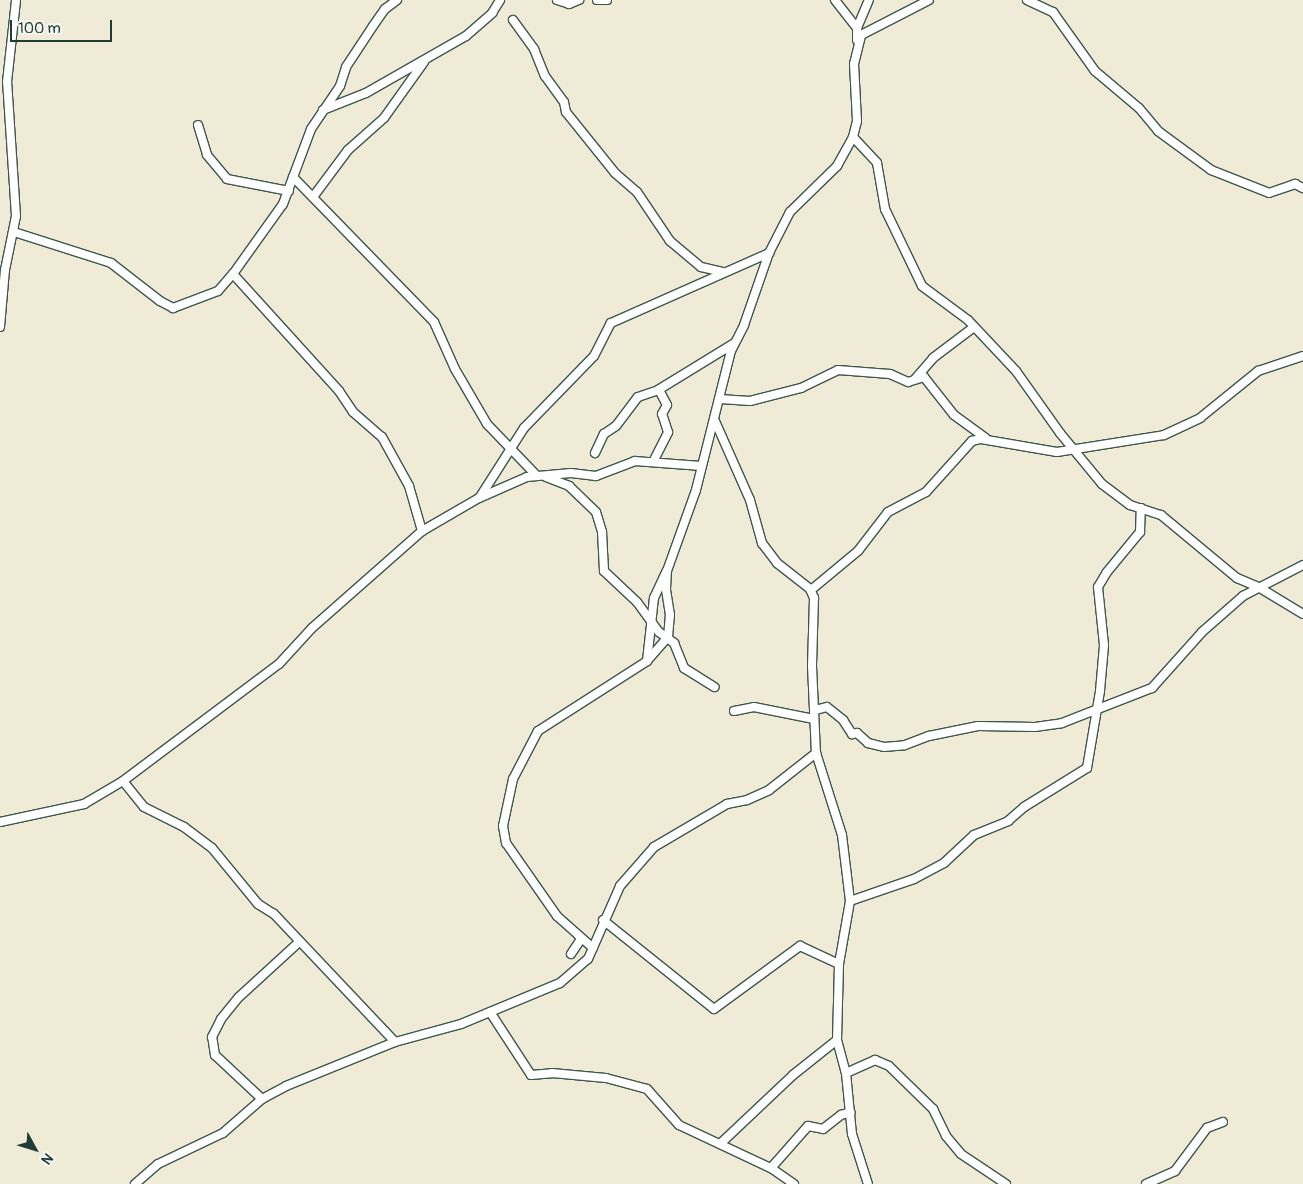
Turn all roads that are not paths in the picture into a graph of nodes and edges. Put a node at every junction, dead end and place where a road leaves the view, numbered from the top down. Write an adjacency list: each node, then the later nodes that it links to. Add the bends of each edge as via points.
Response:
1 (16, 0): 23 (street, via 7,82 16,203)
2 (397, 0): 16 (street, via 385,9 369,32 346,67 340,86)
3 (500, 0): 15 (street, via 492,13 466,36)
4 (557, 0): 5 (street, via 569,4)
5 (579, 0)
6 (597, 0): 7 (street)
7 (607, 0)
8 (835, 0): 13 (street)
9 (869, 0): 13 (street)
10 (929, 0): 14 (street, via 867,30)
11 (1027, 0): 20 (street, via 1053,12 1095,71 1158,130 1211,170 1269,193 1295,184)
12 (513, 20): 25 (street, via 534,49 545,76 564,102 566,112 615,173 637,192 670,241 700,267)
13 (857, 28): 14 (street)
14 (857, 42): 18 (street, via 854,64 857,121)
15 (427, 58): 16 (street, via 366,93); 22 (street, via 384,118 348,150)
16 (322, 110): 19 (street, via 300,152)
17 (198, 125): 21 (street, via 207,155 220,173 228,178)
18 (853, 138): 24 (street, via 837,166 790,212); 27 (street, via 877,163 885,208 922,286)
19 (293, 177): 21 (street); 22 (street)
20 (1303, 188)
21 (289, 191): 26 (street)
22 (312, 197): 37 (street, via 434,322 462,382 487,424)
23 (14, 232): 26 (street, via 111,263 173,308 218,290); 28 (street, via 5,270)
24 (769, 253): 25 (street); 29 (street, via 744,325)
25 (722, 272): 37 (street, via 611,323 594,356 532,419)
26 (233, 274): 44 (street, via 339,391 353,412 382,437 409,486)
27 (974, 326): 31 (street, via 933,358); 36 (street, via 1016,371)
28 (0, 327)
29 (734, 342): 32 (street); 33 (street)
30 (1303, 356): 36 (street, via 1258,371 1200,418 1175,431 1148,439)
31 (913, 381): 33 (street, via 890,374 838,370 801,388 750,401); 35 (street, via 926,378 954,415)
32 (659, 390): 38 (street, via 638,397 616,426 601,437); 39 (street, via 667,404 662,414 668,432)
33 (720, 399): 34 (street)
34 (715, 421): 40 (street); 48 (street, via 750,500 762,544 776,564)
35 (988, 440): 36 (street, via 1049,452); 48 (street, via 978,439 965,446 926,492 888,512 858,551)
36 (1072, 449): 43 (street, via 1108,490 1130,506)
37 (510, 450): 41 (street); 42 (street)
38 (595, 453)
39 (654, 460): 40 (street); 41 (street, via 635,461 596,476 571,473)
40 (701, 466): 46 (street, via 683,532)
41 (540, 476): 42 (street, via 511,482); 50 (street, via 569,486 596,512 603,541 602,568 637,602)
42 (479, 498): 44 (street)
43 (1141, 508): 47 (street, via 1161,515 1237,578); 54 (street, via 1140,532 1098,587 1104,645)
44 (422, 531): 59 (street, via 312,628 278,664)
45 (1303, 565): 47 (street)
46 (667, 570): 50 (street, via 657,588); 51 (street)
47 (1260, 588): 49 (street); 54 (street, via 1246,594 1202,632 1154,686 1124,700)
48 (811, 590): 55 (street)
49 (1303, 614)
50 (652, 623): 51 (street); 52 (street)
51 (668, 637): 52 (street); 53 (street, via 684,668)
52 (648, 661): 63 (street, via 538,731 510,788 509,810 503,826 506,843 557,916)
53 (714, 687)
54 (1096, 707): 55 (street, via 1071,720 1041,727 978,726 929,736 905,745 884,747 868,743 857,733 852,734 843,720 827,707); 61 (street, via 1089,766 1083,773 1024,807 1008,821 974,835 944,863 914,879)
55 (815, 710): 57 (street)
56 (734, 711): 57 (street, via 754,707)
57 (814, 719): 58 (street)
58 (816, 753): 61 (street, via 842,835); 62 (street, via 769,790 747,800 727,804 654,848 620,886)
59 (123, 781): 60 (street, via 84,804); 64 (street, via 144,807 184,826 212,848 258,904 274,914)
60 (0, 822)
61 (850, 901): 67 (street)
62 (603, 920): 65 (street); 67 (street, via 714,1008 725,1004 800,946)
63 (579, 936): 65 (street); 66 (street, via 581,939)
64 (298, 942): 70 (street); 72 (street, via 239,997 221,1019 212,1037 215,1055)
65 (593, 948): 68 (street, via 579,969 560,984)
66 (571, 954)
67 (839, 964): 69 (street)
68 (490, 1012): 70 (street, via 461,1024); 75 (street, via 531,1075 562,1073 630,1082 647,1089 679,1126)
69 (837, 1040): 71 (street); 75 (street, via 793,1074)
70 (394, 1042): 72 (street)
71 (846, 1073): 73 (street); 80 (street, via 875,1060 889,1066 933,1109 946,1136 961,1154)
72 (262, 1099): 77 (street, via 230,1129 158,1164)
73 (851, 1112): 76 (street, via 824,1129 808,1126); 79 (street, via 852,1134)
74 (1223, 1122): 81 (street, via 1207,1128 1175,1171)
75 (720, 1144): 76 (street)
76 (771, 1168): 78 (street)
77 (135, 1184)
78 (794, 1184)
79 (868, 1184)
80 (1006, 1184)
81 (1146, 1184)

